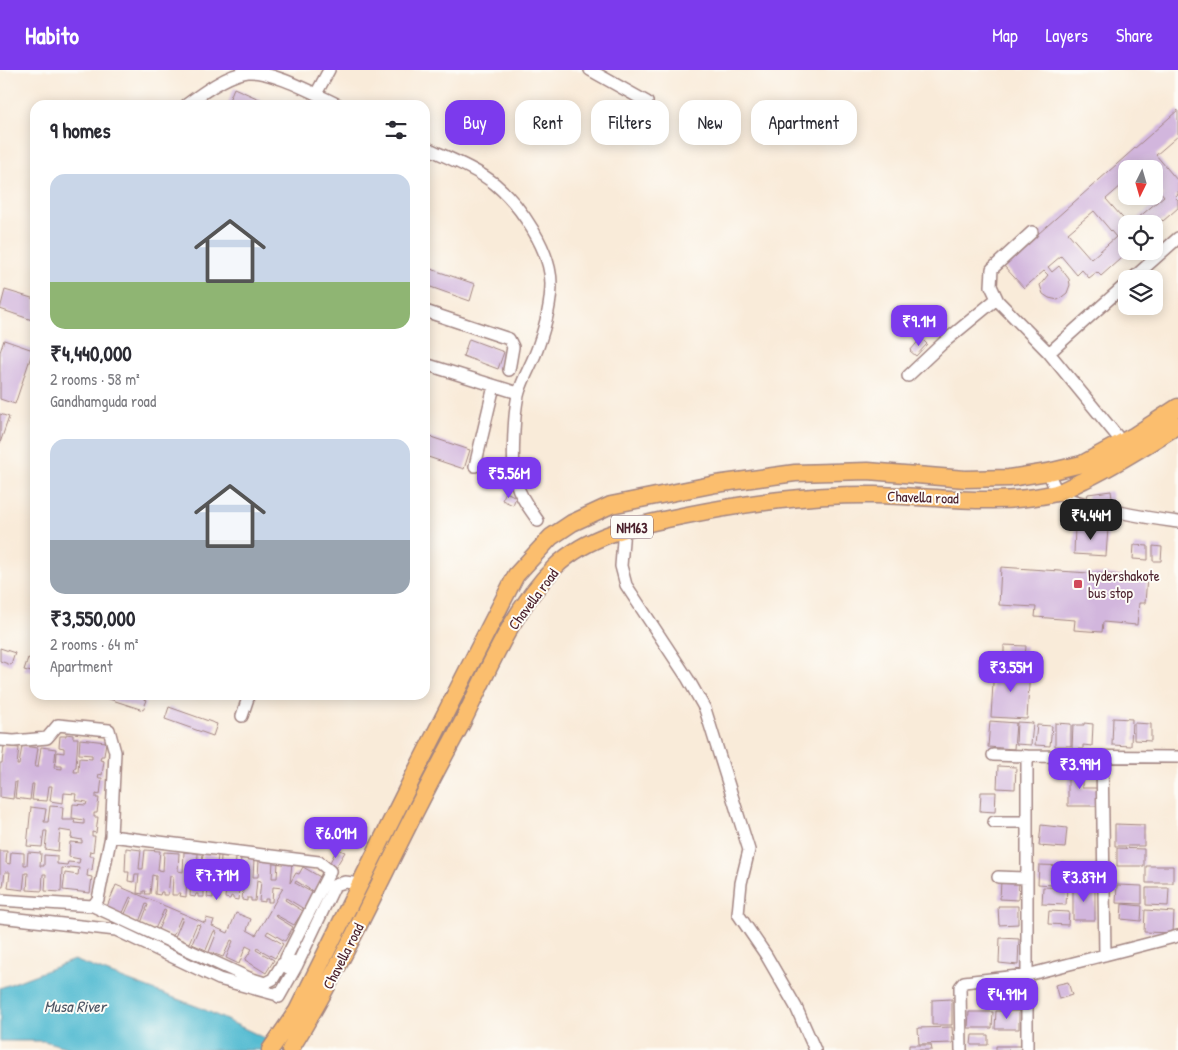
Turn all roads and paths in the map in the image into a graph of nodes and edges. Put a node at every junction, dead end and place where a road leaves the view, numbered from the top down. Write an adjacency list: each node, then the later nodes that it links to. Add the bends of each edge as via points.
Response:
1 (590, 70): 7 (street)
2 (255, 71): 4 (street); 5 (street, via 234,75)
3 (325, 71): 4 (street)
4 (316, 94): 6 (street)
5 (198, 100)
6 (328, 100)
7 (643, 100)
8 (430, 148): 20 (street, via 494,183 516,206 546,256 551,283 548,315 538,348)
9 (1032, 232): 13 (street, via 992,269 991,286)
10 (1178, 238): 11 (street)
11 (1142, 270)
12 (1118, 291): 15 (street)
13 (998, 301): 15 (street); 18 (street, via 943,342)
14 (430, 313): 17 (street, via 509,339 514,346)
15 (1049, 352): 23 (street)
16 (430, 366): 19 (street)
17 (509, 370)
18 (908, 376)
19 (494, 386): 20 (street); 24 (street)
20 (518, 393): 27 (street, via 514,432 515,481)
21 (1178, 407): 23 (highway, Chavella road / NH163)
22 (1178, 425): 26 (highway, Chavella road / NH163, via 1133,455)
23 (1122, 442): 25 (highway, Chavella road / NH163, via 1082,464)
24 (475, 466)
25 (1048, 472): 26 (street); 42 (highway, Chavella road / NH163, via 974,479 868,471 795,473 716,484 612,505 572,523 551,537 516,575)
26 (1058, 492): 28 (street, via 1071,500 1097,507); 29 (highway, Chavella road / NH163, via 1017,499 803,496 726,507)
27 (538, 521)
28 (1178, 522)
29 (624, 528): 55 (highway, Chavella road / NH163, via 588,544 556,566 511,625 328,987); 56 (street, via 621,566 626,585 705,709 749,850 738,914 766,955)
30 (247, 700): 31 (street)
31 (242, 716)
32 (0, 740): 39 (street, via 48,738 58,725 109,730 115,752)
33 (993, 755): 34 (street)
34 (1027, 756): 35 (street); 38 (street)
35 (1102, 757): 36 (street); 47 (street)
36 (1178, 757)
37 (994, 822): 38 (street)
38 (1027, 822): 41 (street)
39 (111, 836): 44 (street, via 98,899); 48 (street, via 319,862 330,871)
40 (998, 877): 41 (street)
41 (1027, 878): 50 (street)
42 (360, 884): 49 (street, via 345,882 335,885); 54 (highway, Chavella road / NH163, via 297,1012)
43 (0, 900): 44 (street)
44 (93, 906): 51 (street, via 249,978 265,983)
45 (0, 917): 52 (street, via 116,930 219,979 274,994)
46 (1178, 936): 47 (street)
47 (1105, 955): 50 (street)
48 (284, 961): 49 (street); 51 (street)
49 (295, 968): 52 (street)
50 (1027, 975): 57 (street, via 964,982 960,987); 58 (street)
51 (273, 978): 52 (street)
52 (284, 988): 53 (street)
53 (276, 1001)
54 (270, 1050)
55 (290, 1050)
56 (815, 1050)
57 (961, 1050)
58 (1027, 1050)

